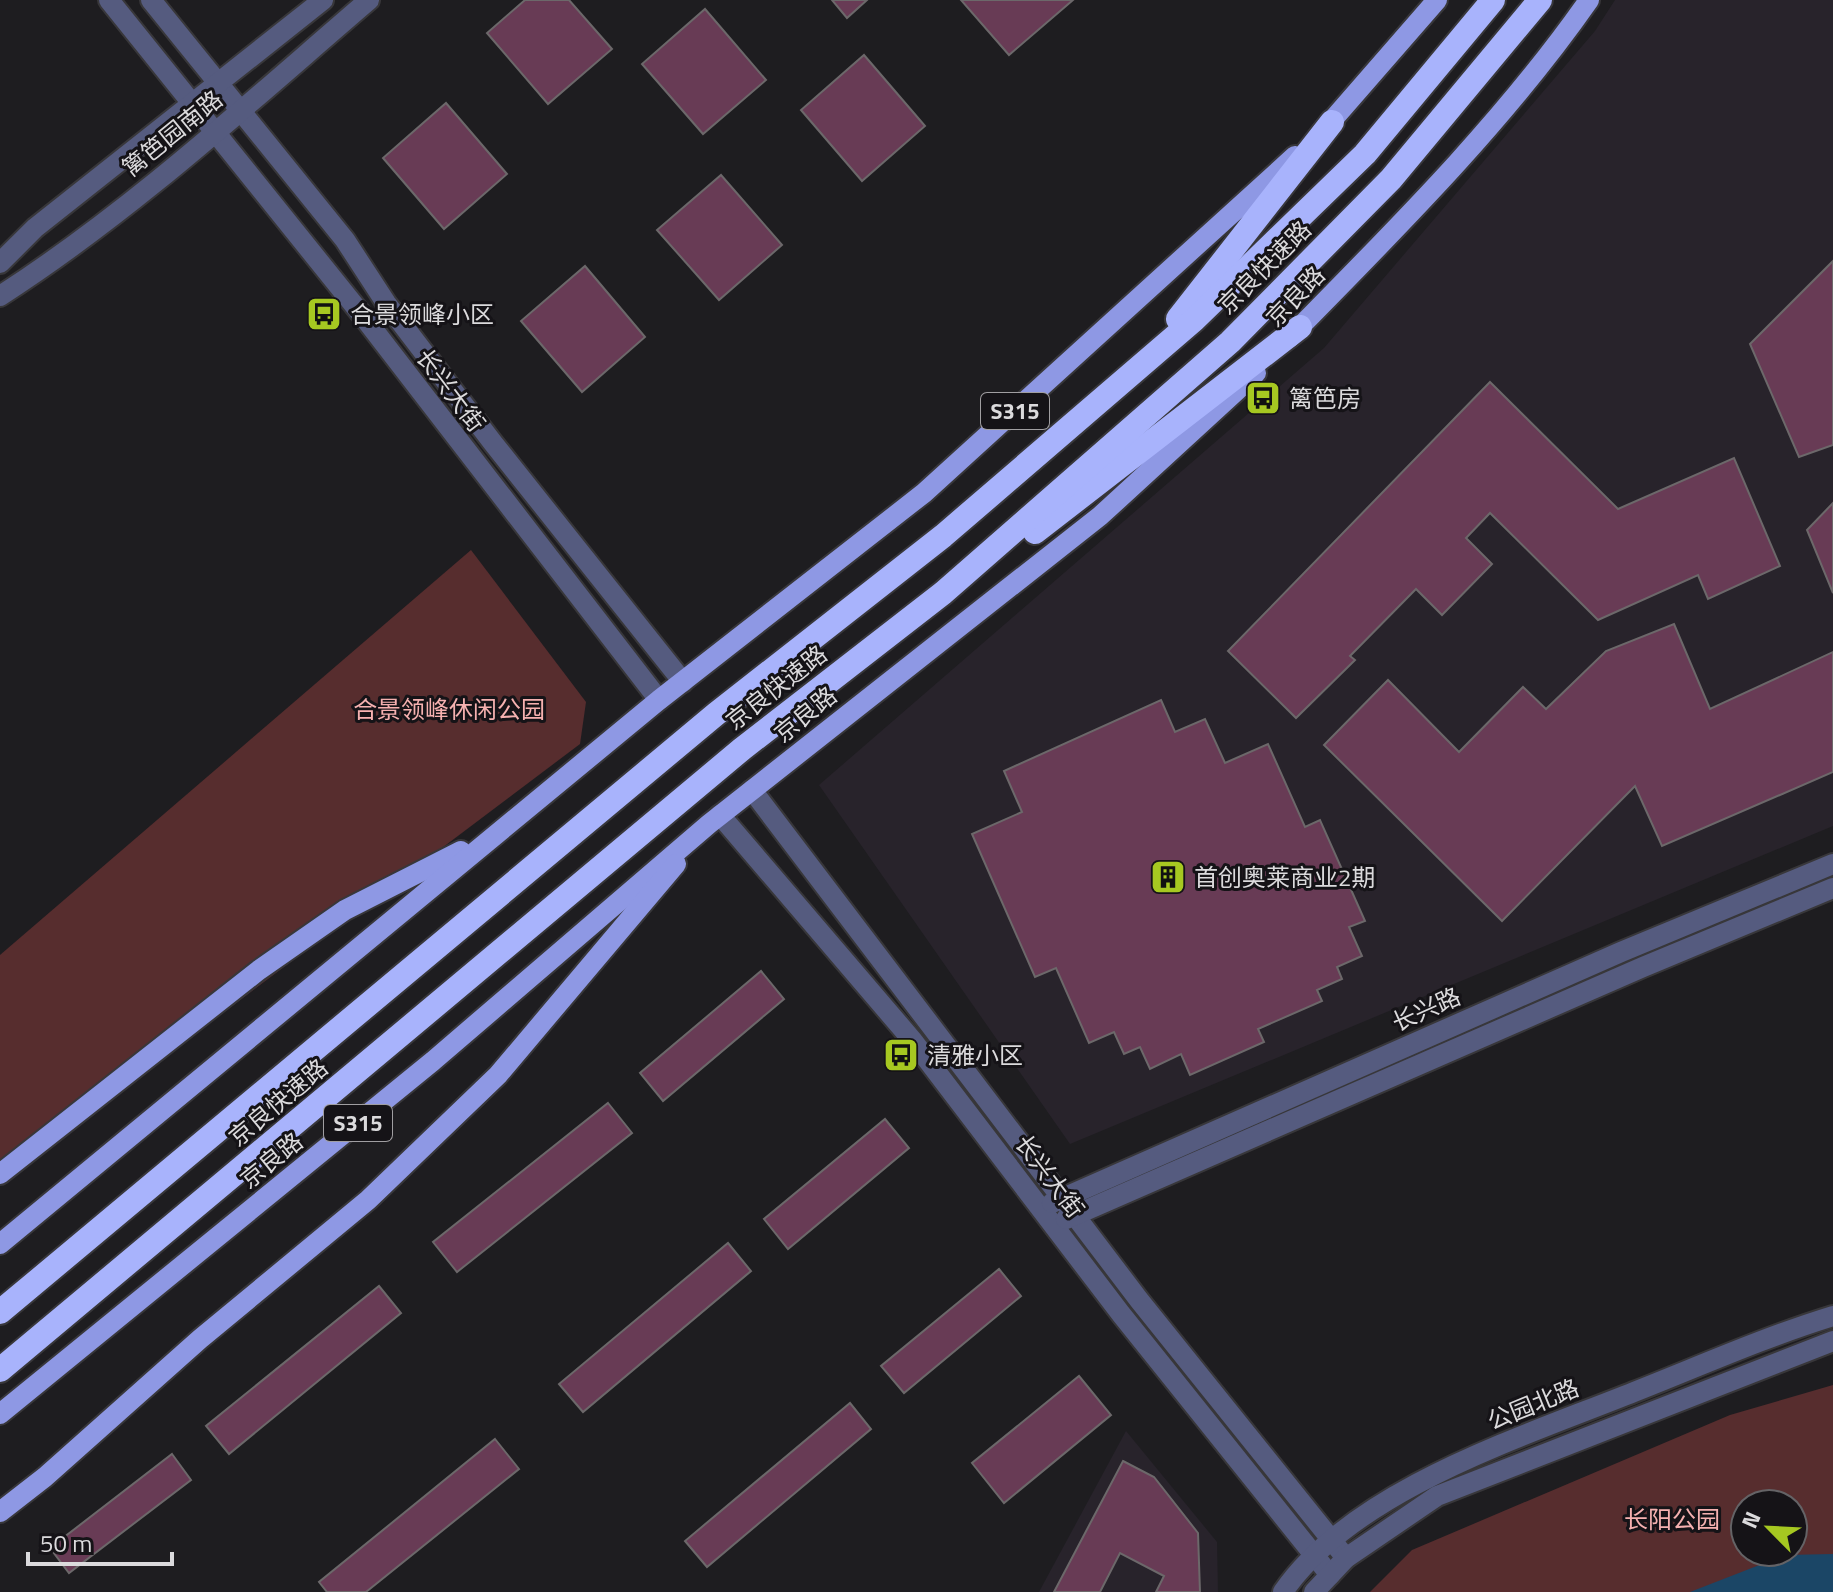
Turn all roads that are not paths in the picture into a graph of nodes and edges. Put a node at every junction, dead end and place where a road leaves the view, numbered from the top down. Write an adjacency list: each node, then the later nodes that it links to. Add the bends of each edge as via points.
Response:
1 (109, 0): 10 (street, 长兴大街)
2 (151, 0): 9 (street, 长兴大街)
3 (323, 0): 9 (street, 篱笆园南路)
4 (369, 0): 11 (street, 篱笆园南路)
5 (1493, 0): 17 (highway, 京良快速路, via 1365,154)
6 (1540, 0): 18 (highway, 京良快速路, via 1391,179 1230,342)
7 (1589, 0): 16 (main road, 京良路 / S315, via 1562,39 1407,217)
8 (1434, 1): 12 (main road, S315)
9 (217, 82): 10 (street, 篱笆园南路); 11 (street, 长兴大街)
10 (191, 103): 13 (street, 长兴大街); 14 (street, 篱笆园南路, via 35,228)
11 (241, 111): 13 (street, 篱笆园南路); 19 (street, 长兴大街)
12 (1332, 122): 17 (highway); 19 (main road, S315, via 924,493)
13 (214, 133): 15 (street, 篱笆园南路, via 56,260); 20 (street, 长兴大街, via 366,320)
14 (0, 263)
15 (0, 296)
16 (1300, 327): 18 (highway, via 1069,507); 21 (main road, 京良路 / S315, via 1100,516)
17 (1145, 362): 31 (highway, 京良快速路, via 943,536 716,714)
18 (943, 593): 34 (highway, 京良快速路, via 730,759)
19 (683, 682): 20 (main road, S315)
20 (659, 700): 23 (main road, S315)
21 (752, 790): 22 (main road, 京良路 / S315); 27 (street, 长兴大街)
22 (715, 820): 29 (street, 长兴大街, via 885,1006); 35 (main road, 京良路 / S315, via 433,1061); 36 (main road, via 498,1075 368,1200)
23 (513, 821): 26 (main road, via 345,910 259,970); 30 (main road, S315)
24 (1833, 864): 27 (street, 长兴路)
25 (1833, 888): 28 (street, 长兴路)
26 (0, 1174)
27 (1061, 1197): 28 (street, 长兴大街); 29 (street, 长兴路)
28 (1074, 1214): 29 (street, 长兴路); 37 (street, 长兴大街)
29 (1049, 1218): 38 (street, 长兴大街)
30 (0, 1244)
31 (0, 1312)
32 (1833, 1316): 37 (street, 公园北路, via 1426,1478)
33 (1833, 1341): 39 (street, 公园北路, via 1437,1496)
34 (0, 1370)
35 (0, 1414)
36 (0, 1512)
37 (1332, 1542): 38 (street, 公园北路); 39 (street, 长兴大街)
38 (1314, 1558): 40 (street, 长兴大街); 41 (street, 公园北路)
39 (1346, 1558): 40 (street, 公园北路)
40 (1330, 1575): 42 (street, 公园北路)
41 (1283, 1592)
42 (1314, 1592)

